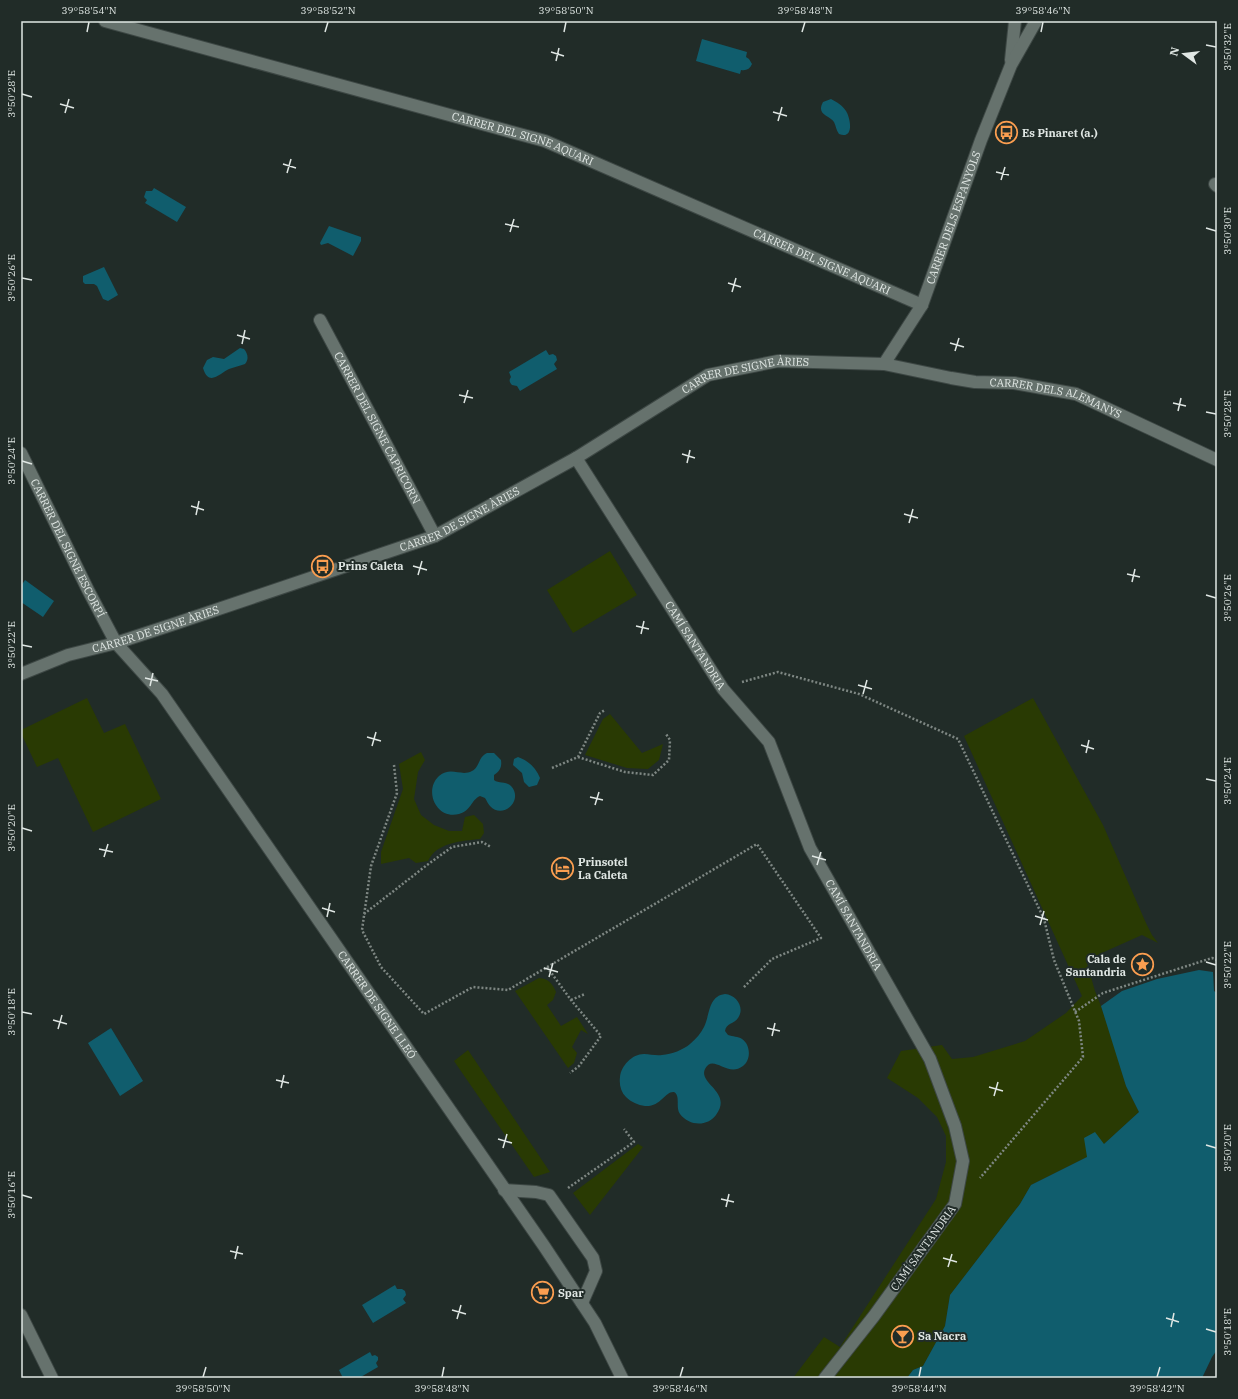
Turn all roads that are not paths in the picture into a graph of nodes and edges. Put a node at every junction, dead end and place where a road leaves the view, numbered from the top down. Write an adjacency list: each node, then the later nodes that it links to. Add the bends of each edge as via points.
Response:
1 (105, 21): 5 (street, CARRER DEL SIGNE AQUARI, via 545,141)
2 (1016, 21): 4 (street, CARRER DELS ESPANYOLS)
3 (1036, 21): 4 (street, CARRER DELS ESPANYOLS)
4 (1010, 65): 5 (street, CARRER DELS ESPANYOLS, via 980,140)
5 (922, 305): 7 (street, CARRER DELS ESPANYOLS)
6 (320, 320): 11 (street, CARRER DEL SIGNE CAPRICORN)
7 (884, 364): 9 (street, CARRER DE SIGNE ÀRIES, via 778,361 708,375); 10 (street, CARRER DELS ALEMANYS, via 974,382 1014,383 1076,394)
8 (21, 453): 12 (street, CARRER DEL SIGNE ESCORPÍ)
9 (576, 458): 11 (street, CARRER DE SIGNE ÀRIES); 19 (street, CAMÍ SANTANDRIA, via 723,689 769,742 810,848 930,1059 955,1126 963,1161 955,1204 874,1316)
10 (1217, 460)
11 (435, 536): 12 (street, CARRER DE SIGNE ÀRIES)
12 (116, 643): 13 (street, CARRER DE SIGNE ÀRIES, via 68,655); 14 (street, CARRER DE SIGNE LLEÓ, via 162,694)
13 (21, 674)
14 (504, 1190): 15 (street, CARRER DE SIGNE LLEÓ); 15 (street, via 536,1192 549,1196 593,1258 596,1271)
15 (582, 1303): 18 (street, CARRER DE SIGNE LLEÓ, via 595,1323)
16 (21, 1315): 17 (street)
17 (52, 1378)
18 (622, 1378)
19 (825, 1378)

